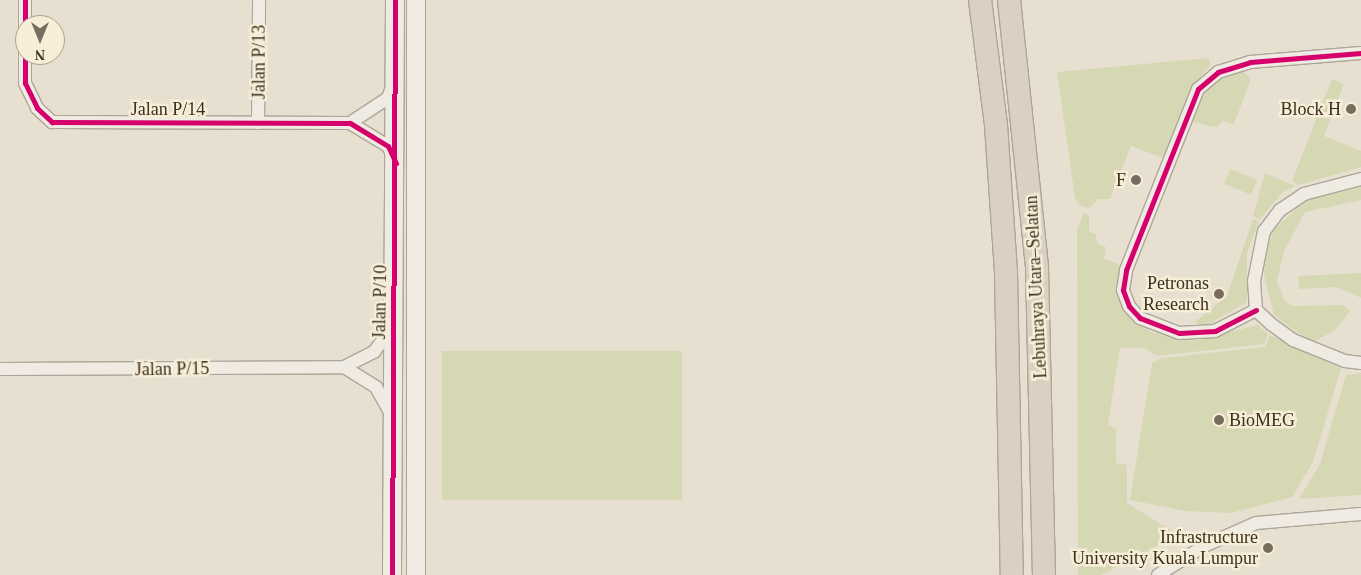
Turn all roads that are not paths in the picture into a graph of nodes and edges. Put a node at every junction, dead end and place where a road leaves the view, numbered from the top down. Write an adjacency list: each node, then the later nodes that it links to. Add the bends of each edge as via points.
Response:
1 (25, 0): 9 (street, Jalan P/14, via 25,83 37,108 52,122)
2 (259, 0): 9 (street, Jalan P/13)
3 (395, 0): 8 (street, Jalan P/10)
4 (416, 0): 21 (street, Jalan P/10)
5 (980, 0): 22 (highway, Lebuhraya Utara–Selatan, via 996,125 1006,273)
6 (1009, 0): 23 (highway, Lebuhraya Utara–Selatan, via 1037,268)
7 (1361, 53): 13 (street, via 1250,62 1218,72 1198,90 1126,270 1123,290 1129,306 1140,318 1179,333 1215,331)
8 (396, 76): 10 (street, via 388,98); 11 (street, Jalan P/10)
9 (258, 123): 10 (street, Jalan P/14)
10 (350, 123): 11 (street, via 388,146)
11 (398, 165): 14 (street, Jalan P/10)
12 (1361, 179): 13 (street, via 1304,194 1280,210 1264,231 1256,254)
13 (1256, 310): 15 (street, via 1293,340 1345,361)
14 (392, 327): 16 (street, Jalan P/15, via 374,352); 18 (street, Jalan P/10)
15 (1361, 363)
16 (344, 366): 17 (street, Jalan P/15); 18 (street, via 376,387)
17 (0, 369)
18 (393, 419): 20 (street, Jalan P/10)
19 (1361, 514): 24 (street, via 1256,523 1204,546)
20 (392, 575)
21 (416, 575)
22 (1012, 575)
23 (1044, 575)
24 (1158, 575)

